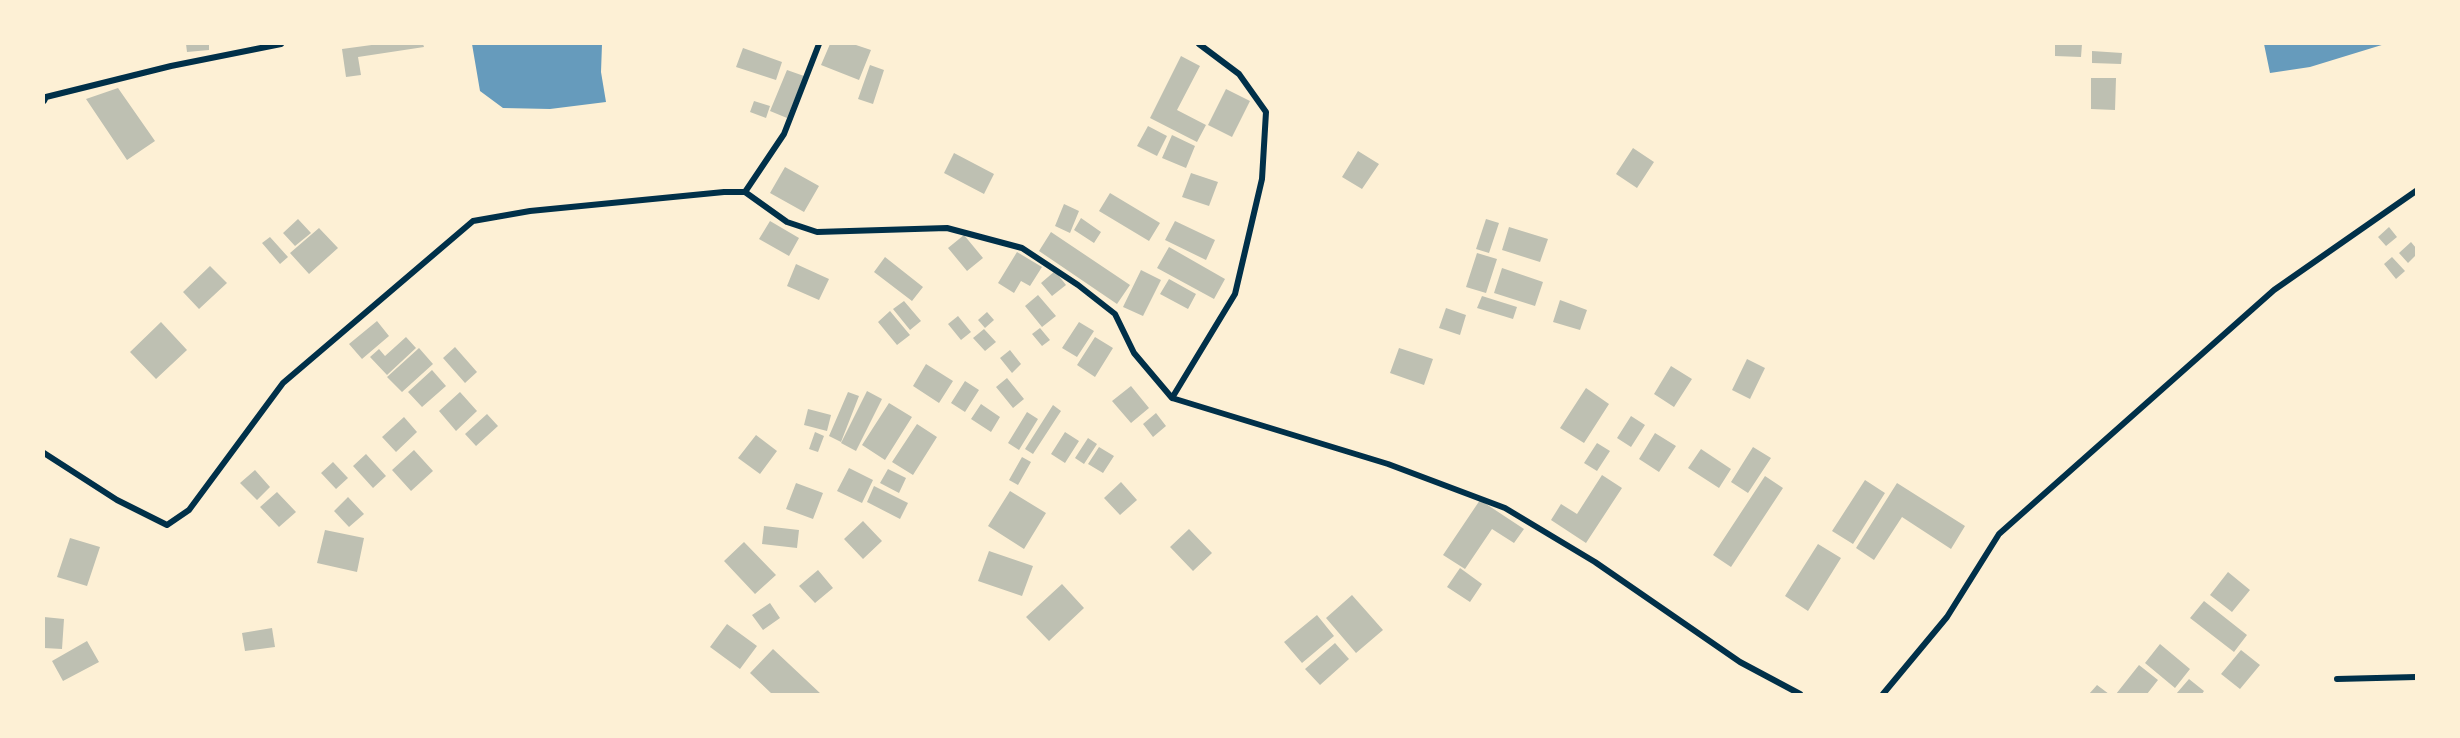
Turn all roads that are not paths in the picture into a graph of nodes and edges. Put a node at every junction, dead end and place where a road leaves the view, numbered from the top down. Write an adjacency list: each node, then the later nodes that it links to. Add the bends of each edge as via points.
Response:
1 (281, 44): 4 (street, via 171,66 46,97)
2 (819, 44): 6 (street, via 784,134)
3 (1200, 44): 7 (street, via 1239,74 1266,112 1262,178 1235,294)
4 (44, 101)
5 (2416, 191): 12 (street, via 2274,290 1999,534 1947,616)
6 (745, 192): 7 (street, via 787,222 817,232 947,228 1022,248 1115,314 1134,353); 8 (street, via 530,211 473,221 283,383 189,510 167,525 117,500)
7 (1172, 398): 11 (street, via 1388,464 1505,508 1595,562 1740,662)
8 (44, 453)
9 (2416, 677): 10 (street)
10 (2337, 679)
11 (1800, 694)
12 (1883, 694)

